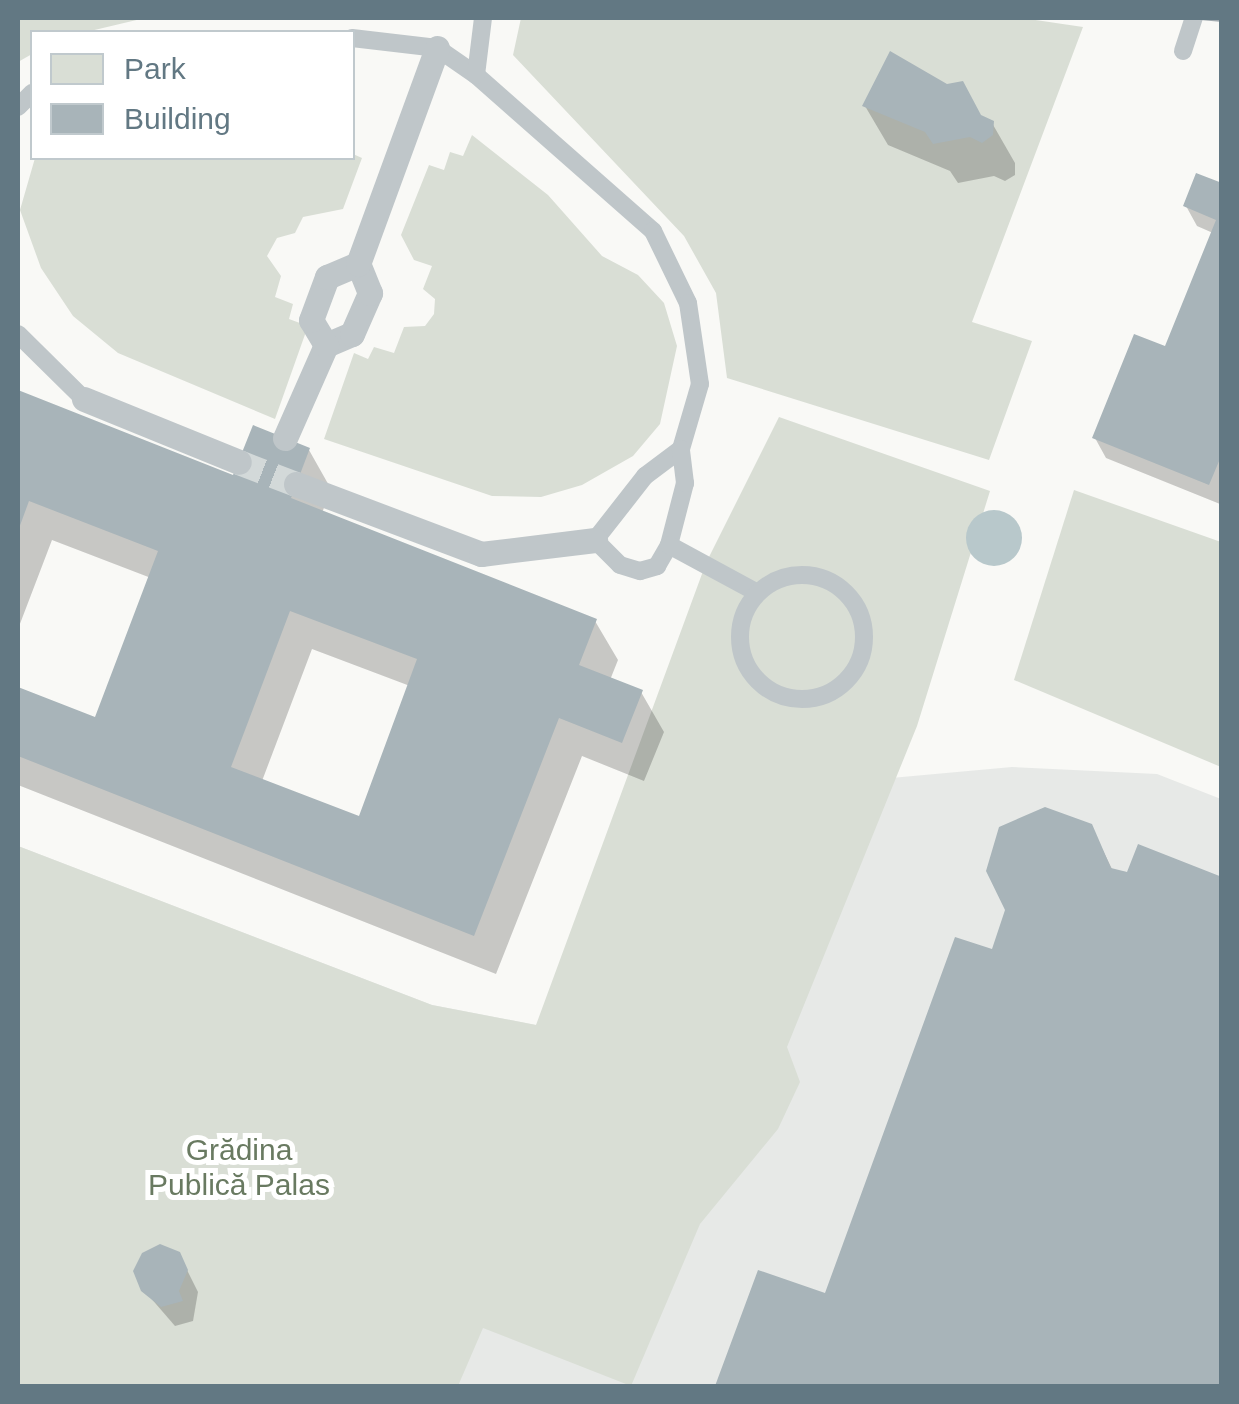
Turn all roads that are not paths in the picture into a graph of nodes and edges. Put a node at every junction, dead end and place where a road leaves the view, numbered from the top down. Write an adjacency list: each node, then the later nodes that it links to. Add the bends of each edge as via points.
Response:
1 (484, 18): 6 (lane)
2 (1194, 18): 5 (lane)
3 (355, 38): 4 (lane)
4 (436, 48): 6 (lane); 7 (street)
5 (1183, 51)
6 (476, 75): 12 (lane, via 653,231 688,304 700,384)
7 (358, 264): 9 (street, via 370,293 352,334); 9 (street, via 327,277 311,320)
8 (18, 334): 10 (lane)
9 (326, 344): 11 (street)
10 (84, 398): 13 (street)
11 (284, 438)
12 (682, 449): 15 (lane, via 645,476); 16 (lane, via 685,483)
13 (238, 462)
14 (296, 484): 15 (street, via 481,554)
15 (594, 540): 16 (lane, via 620,565 640,571 657,566)
16 (669, 545): 17 (lane)
17 (756, 592): 17 (lane, via 740,633 748,668 760,683 775,693 811,699 844,684 864,650 860,612 849,595 824,578 797,574)

